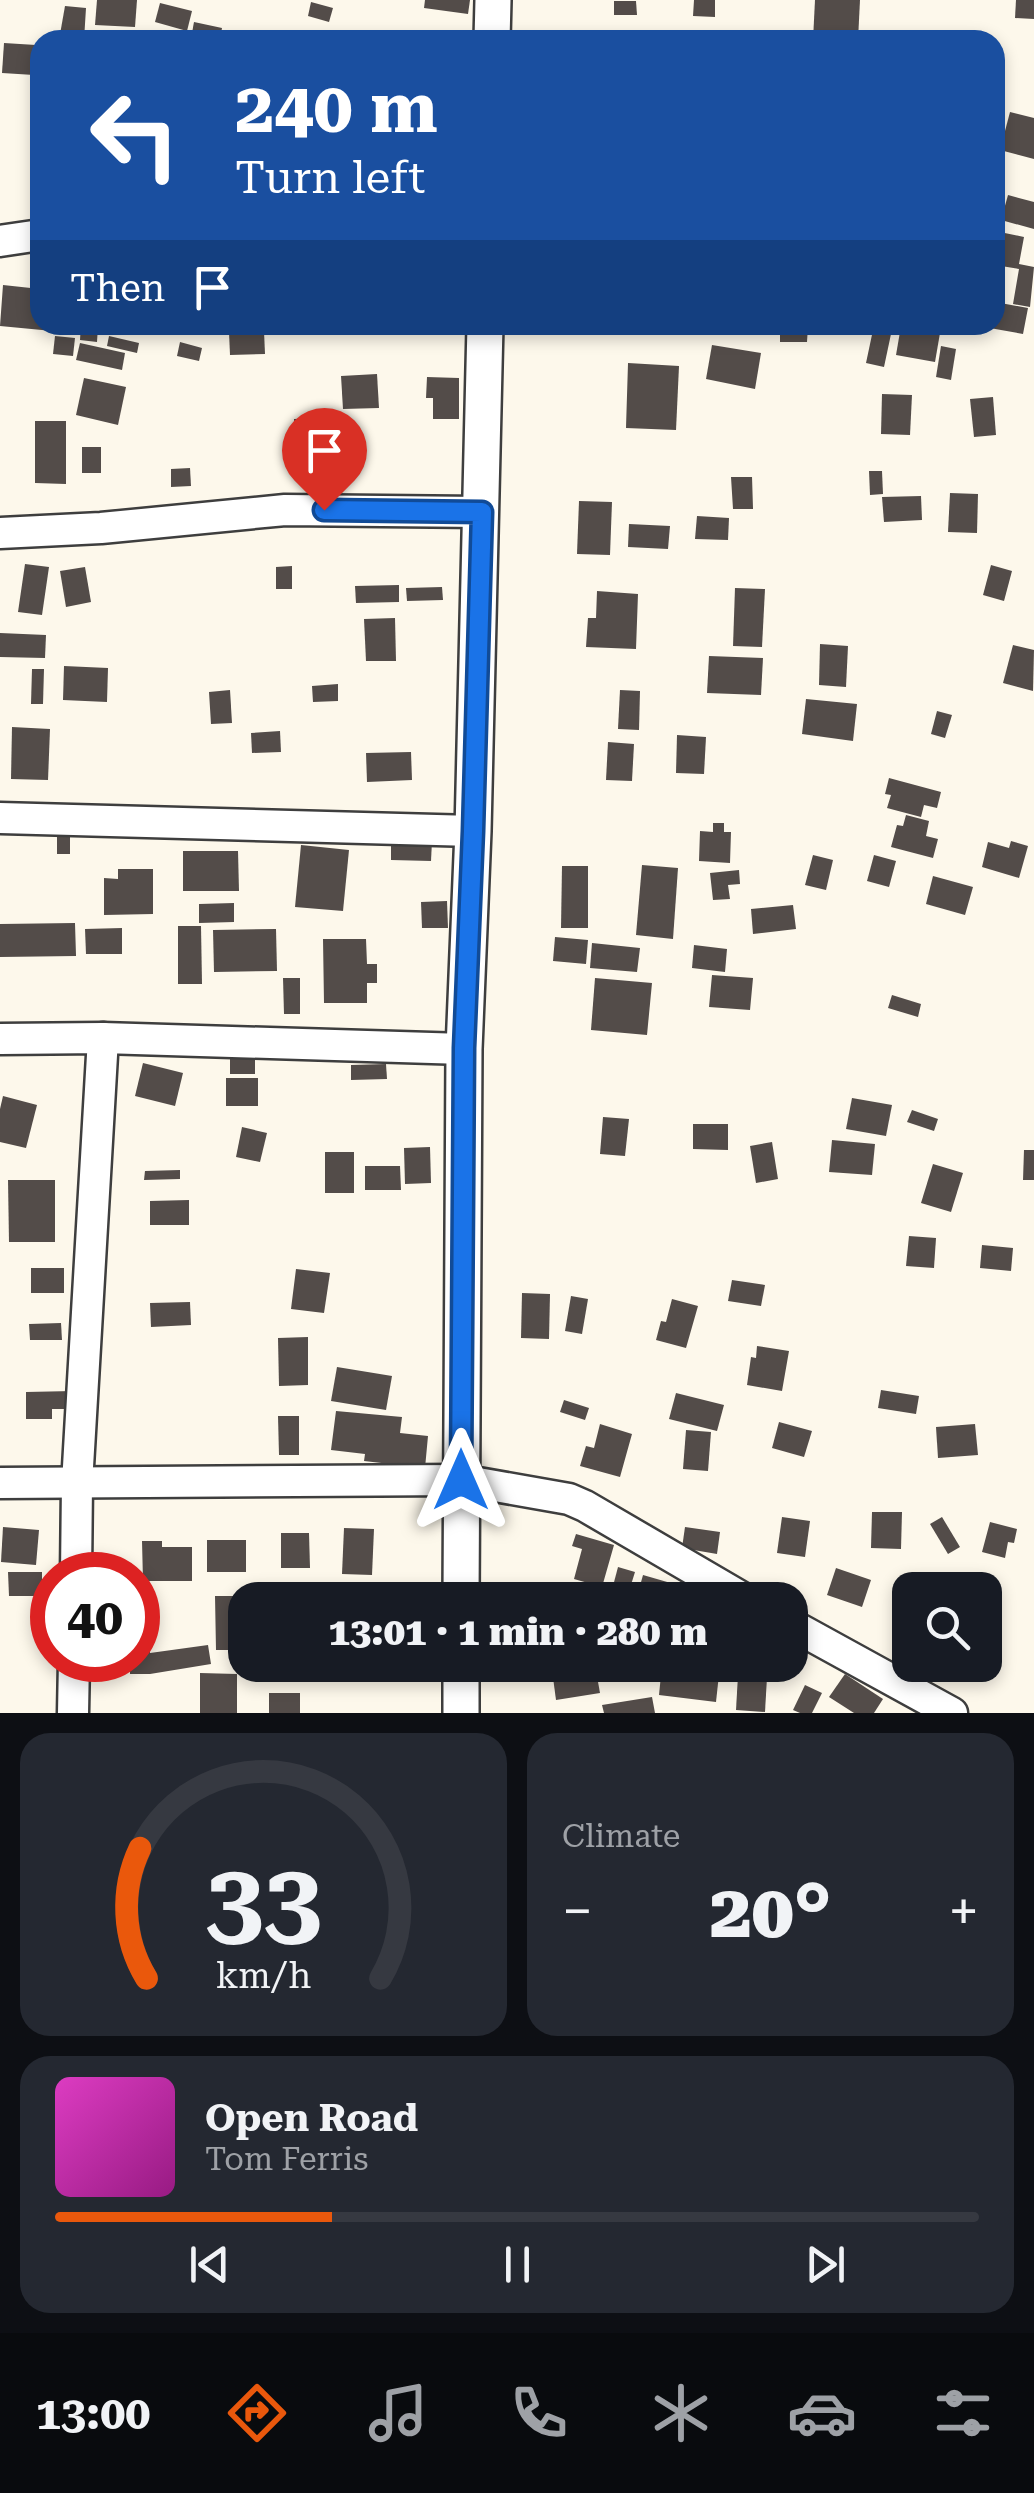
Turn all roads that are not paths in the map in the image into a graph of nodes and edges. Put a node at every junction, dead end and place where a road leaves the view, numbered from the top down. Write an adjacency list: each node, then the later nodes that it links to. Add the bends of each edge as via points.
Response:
1 (493, 0): 2 (street)
2 (492, 30)
3 (30, 238): 4 (street)
4 (0, 242)
5 (485, 335): 6 (street)
6 (482, 512): 7 (street, via 285,510); 9 (street)
7 (0, 533)
8 (0, 818): 9 (street)
9 (473, 831): 12 (street)
10 (102, 1038): 11 (street); 12 (street); 15 (street)
11 (0, 1039)
12 (464, 1048): 13 (street)
13 (461, 1480): 15 (street); 17 (street); 18 (street, via 569,1499)
14 (0, 1483): 15 (street)
15 (77, 1484): 16 (street)
16 (76, 1552)
17 (461, 1582)
18 (715, 1582)
19 (808, 1634): 24 (street)
20 (74, 1682): 22 (street)
21 (461, 1682): 23 (street)
22 (73, 1713)
23 (461, 1713)
24 (952, 1713)

